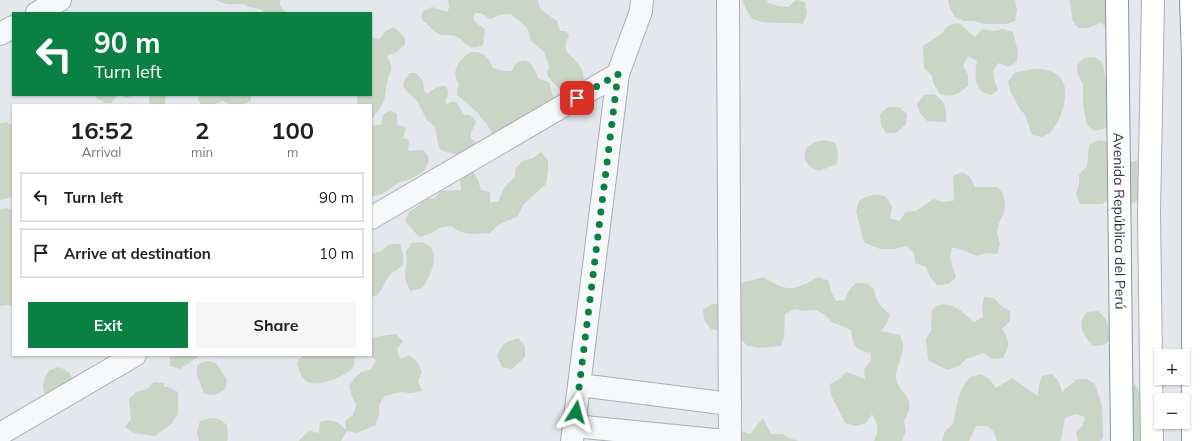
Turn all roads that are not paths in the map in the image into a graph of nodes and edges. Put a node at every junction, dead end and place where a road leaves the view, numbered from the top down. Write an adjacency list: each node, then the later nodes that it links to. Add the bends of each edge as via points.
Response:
1 (60, 0): 7 (street)
2 (728, 0): 14 (street)
3 (1117, 0): 19 (main road, Avenida República del Perú)
4 (1154, 0): 20 (main road, via 1149,213)
5 (1191, 0): 21 (main road)
6 (643, 4): 10 (street)
7 (39, 12)
8 (12, 28): 9 (street)
9 (0, 34)
10 (618, 74): 11 (street); 13 (street)
11 (372, 217)
12 (133, 356): 15 (street)
13 (580, 385): 14 (street); 16 (street)
14 (730, 404): 18 (street)
15 (0, 434)
16 (573, 434): 17 (street)
17 (725, 441)
18 (730, 441)
19 (1122, 441)
20 (1152, 441)
21 (1193, 441)

